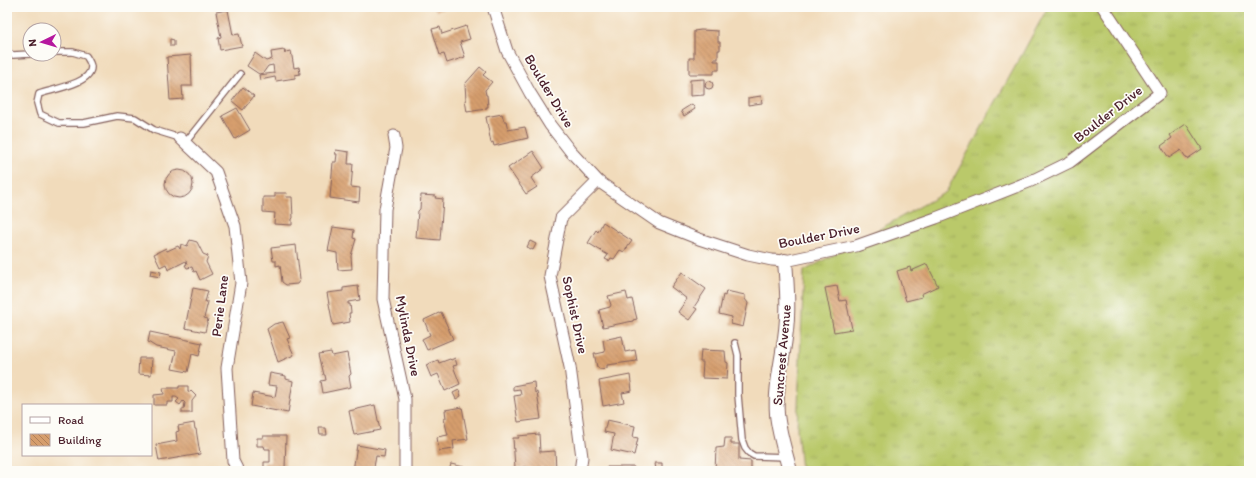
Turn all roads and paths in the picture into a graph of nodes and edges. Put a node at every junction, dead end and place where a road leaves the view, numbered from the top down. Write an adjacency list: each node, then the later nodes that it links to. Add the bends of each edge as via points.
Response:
1 (493, 7): 9 (street, Boulder Drive, via 507,51 530,93 562,142)
2 (1102, 7): 10 (street, Boulder Drive, via 1160,93 1070,162 1031,181 856,246)
3 (7, 52): 5 (lane)
4 (62, 52): 8 (lane, via 86,56 91,66 89,75 81,82 39,94 37,104 40,114 59,123 84,124 116,116 135,118 154,130)
5 (22, 54)
6 (240, 74): 8 (lane)
7 (394, 136): 14 (street, Mylinda Drive, via 396,148 385,209 383,299 405,399)
8 (183, 140): 13 (street, Perie Lane, via 216,172 235,226 241,283 227,368 233,461)
9 (598, 181): 10 (street, Boulder Drive, via 659,222 699,239 748,255); 15 (street, Sophist Drive, via 561,218 550,276 570,367 582,456)
10 (785, 261): 12 (street, Suncrest Avenue, via 786,337 778,378 777,413)
11 (735, 343): 12 (lane, via 738,355 742,440 745,448 754,456)
12 (786, 457): 16 (street, Suncrest Avenue)
13 (238, 471)
14 (405, 471)
15 (580, 471)
16 (790, 471)

